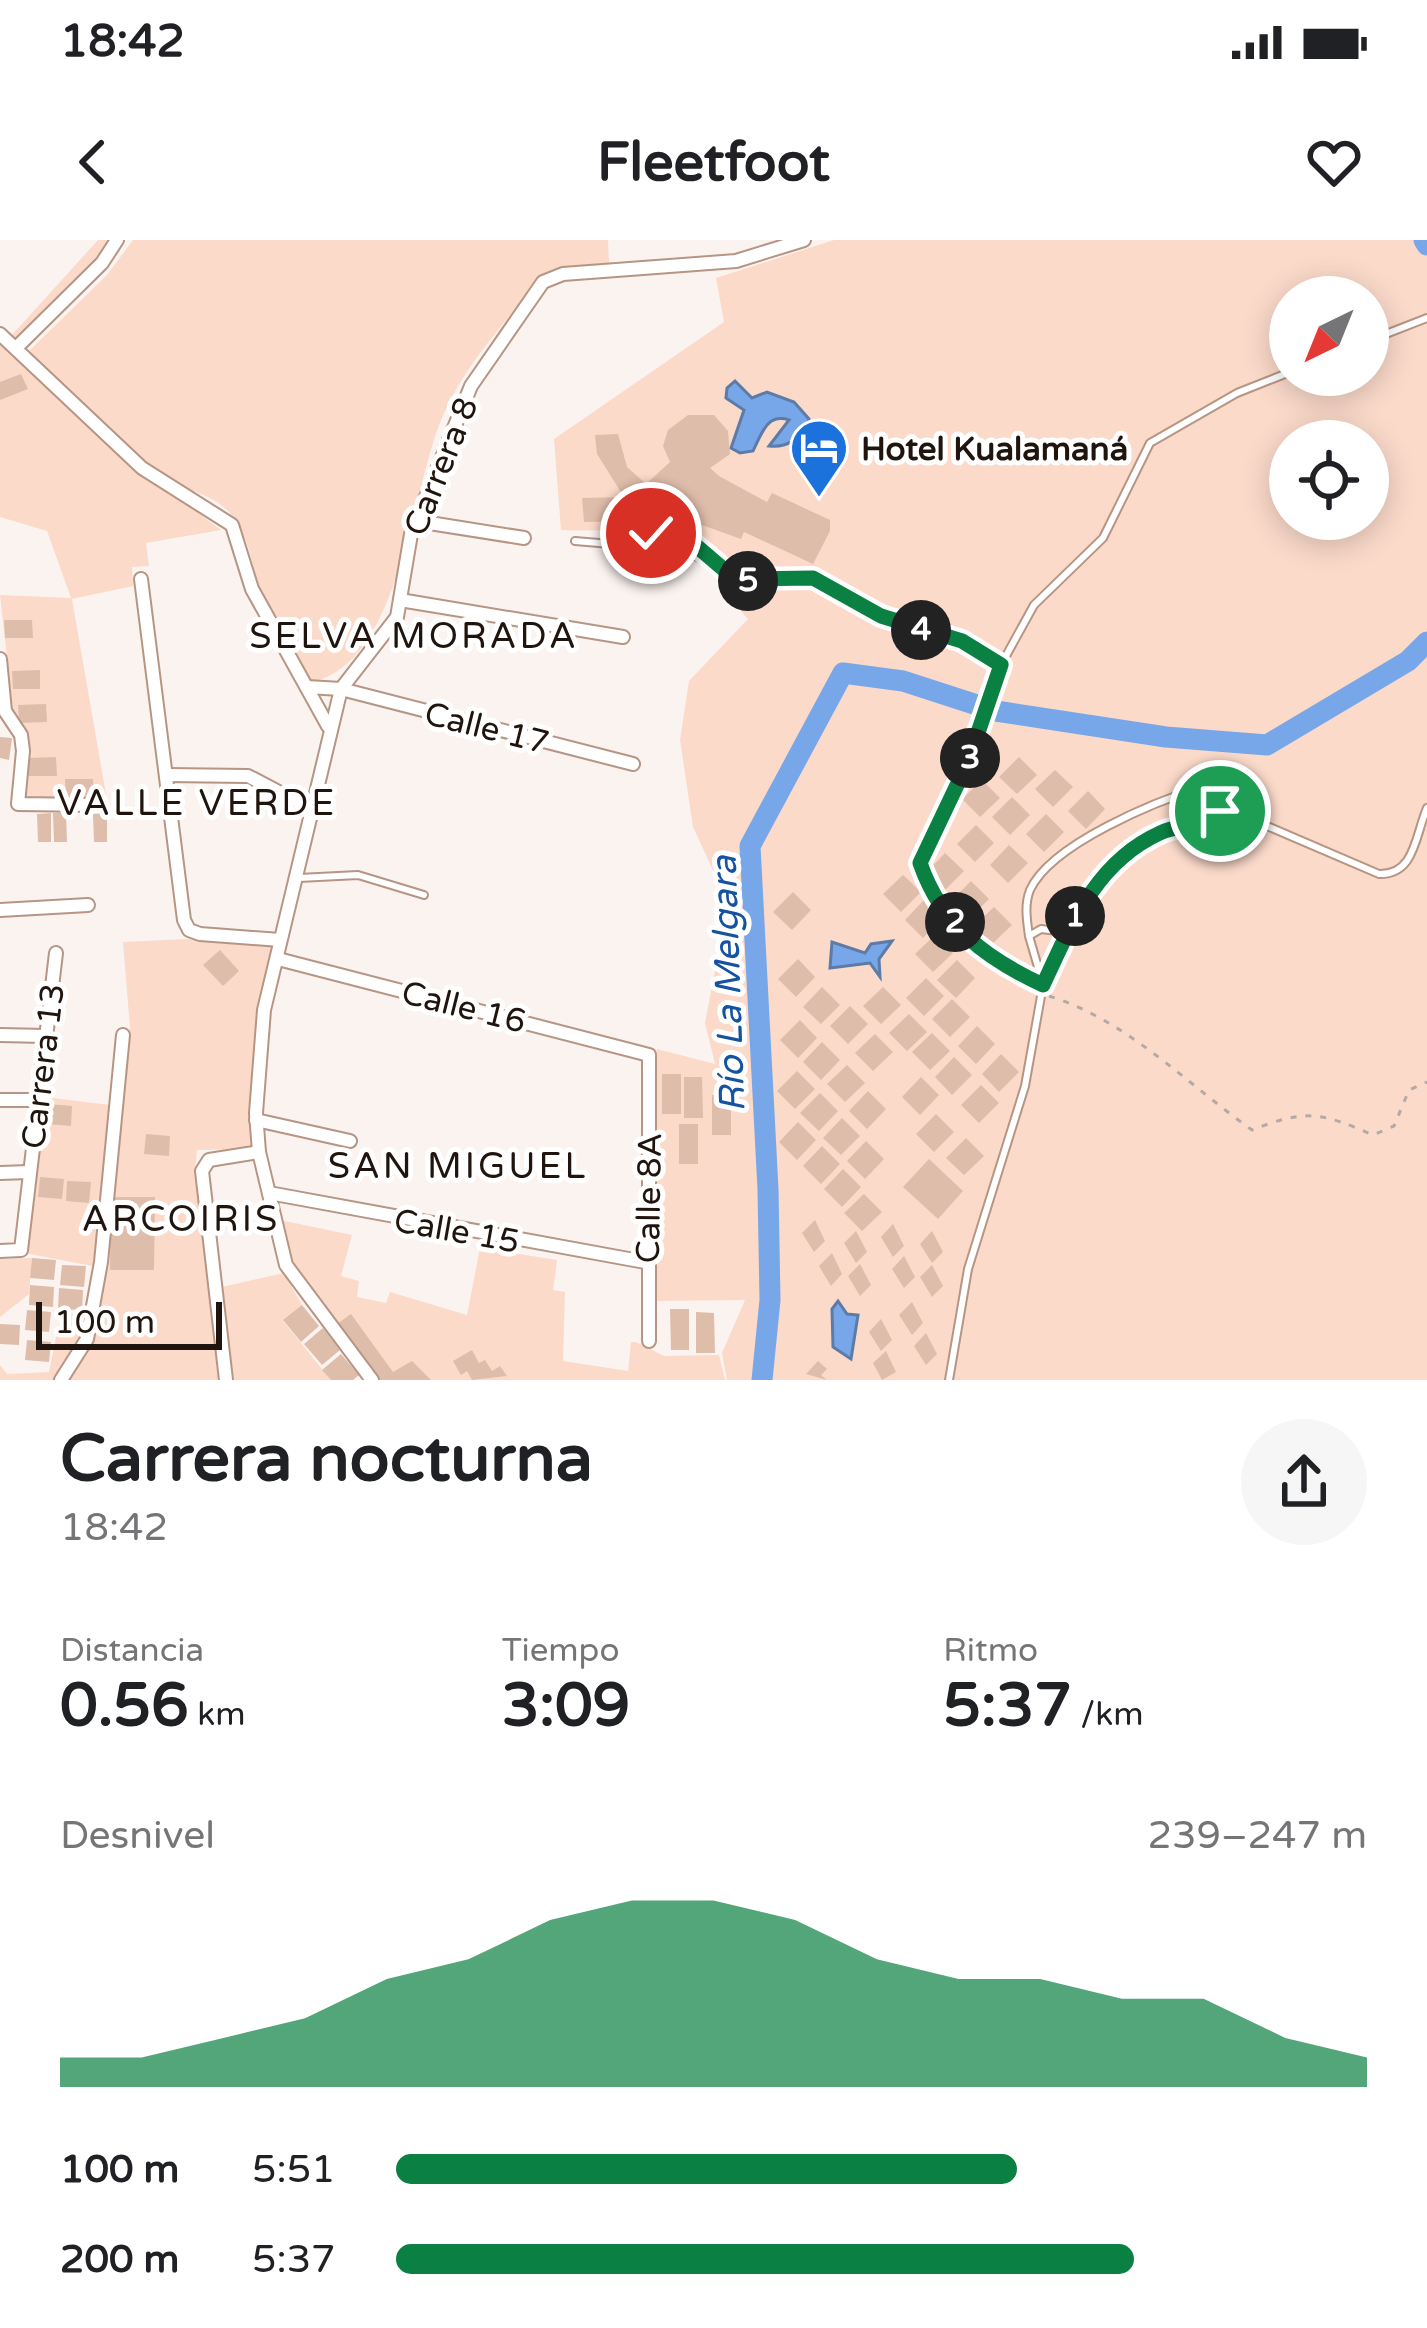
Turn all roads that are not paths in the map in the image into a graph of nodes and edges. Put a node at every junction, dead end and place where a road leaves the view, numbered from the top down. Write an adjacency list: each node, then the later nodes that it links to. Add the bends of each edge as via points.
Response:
1 (117, 240): 6 (street)
2 (804, 240): 8 (street, Carrera 8, via 736,261 551,276 471,386)
3 (1427, 317): 4 (lane)
4 (1389, 332)
5 (0, 334): 6 (street)
6 (17, 347): 18 (street, via 142,468 232,524 252,589)
7 (1269, 380): 17 (lane, via 1150,443 1103,538 1034,605)
8 (417, 520): 9 (street); 14 (street, Carrera 8)
9 (524, 538)
10 (575, 541): 11 (lane)
11 (643, 545): 12 (lane); 12 (lane, via 673,526)
12 (714, 565): 17 (lane, via 751,582 813,578)
13 (141, 579): 23 (street)
14 (400, 600): 15 (street); 19 (street, Carrera 8, via 386,636)
15 (623, 637)
16 (0, 659): 20 (street)
17 (1001, 665): 37 (lane, via 968,762 920,863 932,898 991,960)
18 (307, 687): 19 (street, Calle 17); 21 (street)
19 (341, 689): 21 (street, Carrera 8); 22 (street, Calle 17)
20 (2, 711): 24 (street, via 21,734 18,804)
21 (328, 726): 27 (street, Carrera 8)
22 (633, 764)
23 (166, 775): 27 (street, via 248,776); 34 (street, via 189,930)
24 (93, 805)
25 (1218, 805): 26 (lane, via 1378,874 1408,864); 32 (lane, via 1210,821 1161,832 1112,864); 33 (lane, via 1203,787 1165,799 1047,867 1027,902)
26 (1427, 808)
27 (310, 809): 28 (street, Carrera 8)
28 (296, 878): 29 (lane, via 358,875); 34 (street, Carrera 8)
29 (424, 895)
30 (88, 905): 31 (street)
31 (0, 910)
32 (1066, 932): 33 (lane); 37 (lane)
33 (1029, 936): 37 (lane)
34 (280, 940): 36 (street, Carrera 8)
35 (56, 953): 40 (street, Carrera 13)
36 (278, 959): 41 (street, Calle 16); 44 (street, Carrera 8, via 264,1010)
37 (1043, 989): 56 (lane, via 1025,1086 968,1269)
38 (0, 1035): 40 (street)
39 (123, 1035): 53 (street, via 87,1339)
40 (45, 1036): 43 (street, Carrera 13)
41 (649, 1055): 51 (street, Calle 8A)
42 (0, 1100): 43 (street)
43 (38, 1100): 47 (street, Carrera 13)
44 (256, 1120): 45 (street); 46 (street, Carrera 8)
45 (350, 1142)
46 (259, 1152): 49 (street, Carrera 8); 54 (street, via 203,1164)
47 (29, 1172): 48 (street); 50 (street, Carrera 13, via 21,1250)
48 (0, 1173)
49 (269, 1193): 51 (street, Calle 15); 55 (street, Carrera 8, via 286,1264)
50 (0, 1251)
51 (645, 1262): 52 (street, Calle 8A)
52 (649, 1341)
53 (62, 1380)
54 (226, 1380)
55 (372, 1380)
56 (950, 1380)

